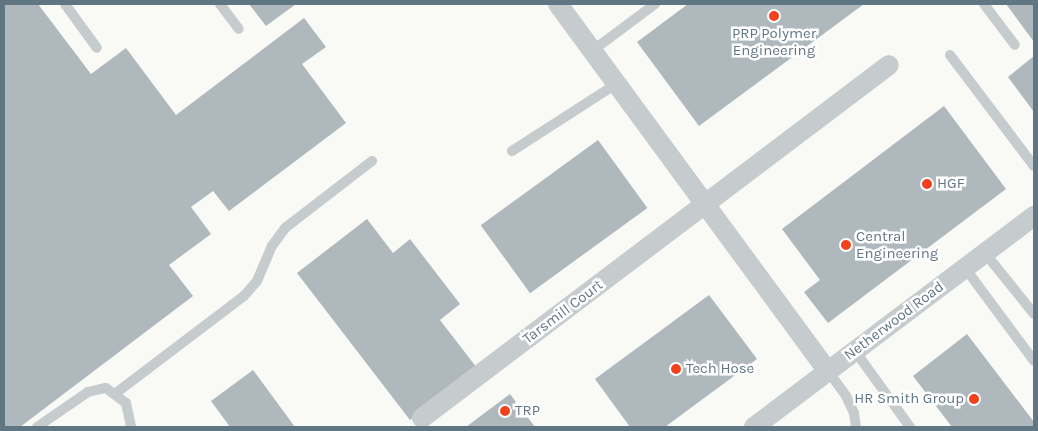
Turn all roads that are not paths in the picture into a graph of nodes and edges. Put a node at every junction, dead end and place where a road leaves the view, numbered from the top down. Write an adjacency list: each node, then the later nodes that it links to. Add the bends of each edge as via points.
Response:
1 (64, 4): 8 (lane)
2 (220, 4): 6 (lane)
3 (558, 4): 9 (street)
4 (655, 4): 9 (lane)
5 (984, 4): 7 (lane)
6 (239, 29)
7 (1015, 45)
8 (97, 48)
9 (592, 51): 12 (street)
10 (950, 55): 15 (lane)
11 (889, 65): 16 (street, Tarsmill Court)
12 (616, 84): 13 (lane); 16 (street)
13 (512, 151)
14 (372, 161): 24 (lane, via 285,228 272,246 257,281 244,296)
15 (1034, 166)
16 (704, 205): 23 (street); 25 (street, Tarsmill Court)
17 (1034, 216): 18 (street, Netherwood Road)
18 (985, 253): 19 (street, Netherwood Road); 20 (lane)
19 (965, 268): 21 (street, Netherwood Road); 22 (lane)
20 (1033, 310)
21 (855, 351): 23 (street, Netherwood Road); 30 (lane)
22 (1034, 361)
23 (828, 371): 28 (street, Netherwood Road); 29 (lane, via 846,396)
24 (116, 393): 26 (lane, via 106,388 88,392); 27 (lane, via 126,403)
25 (422, 418)
26 (37, 427)
27 (131, 427)
28 (754, 427)
29 (856, 427)
30 (910, 427)

